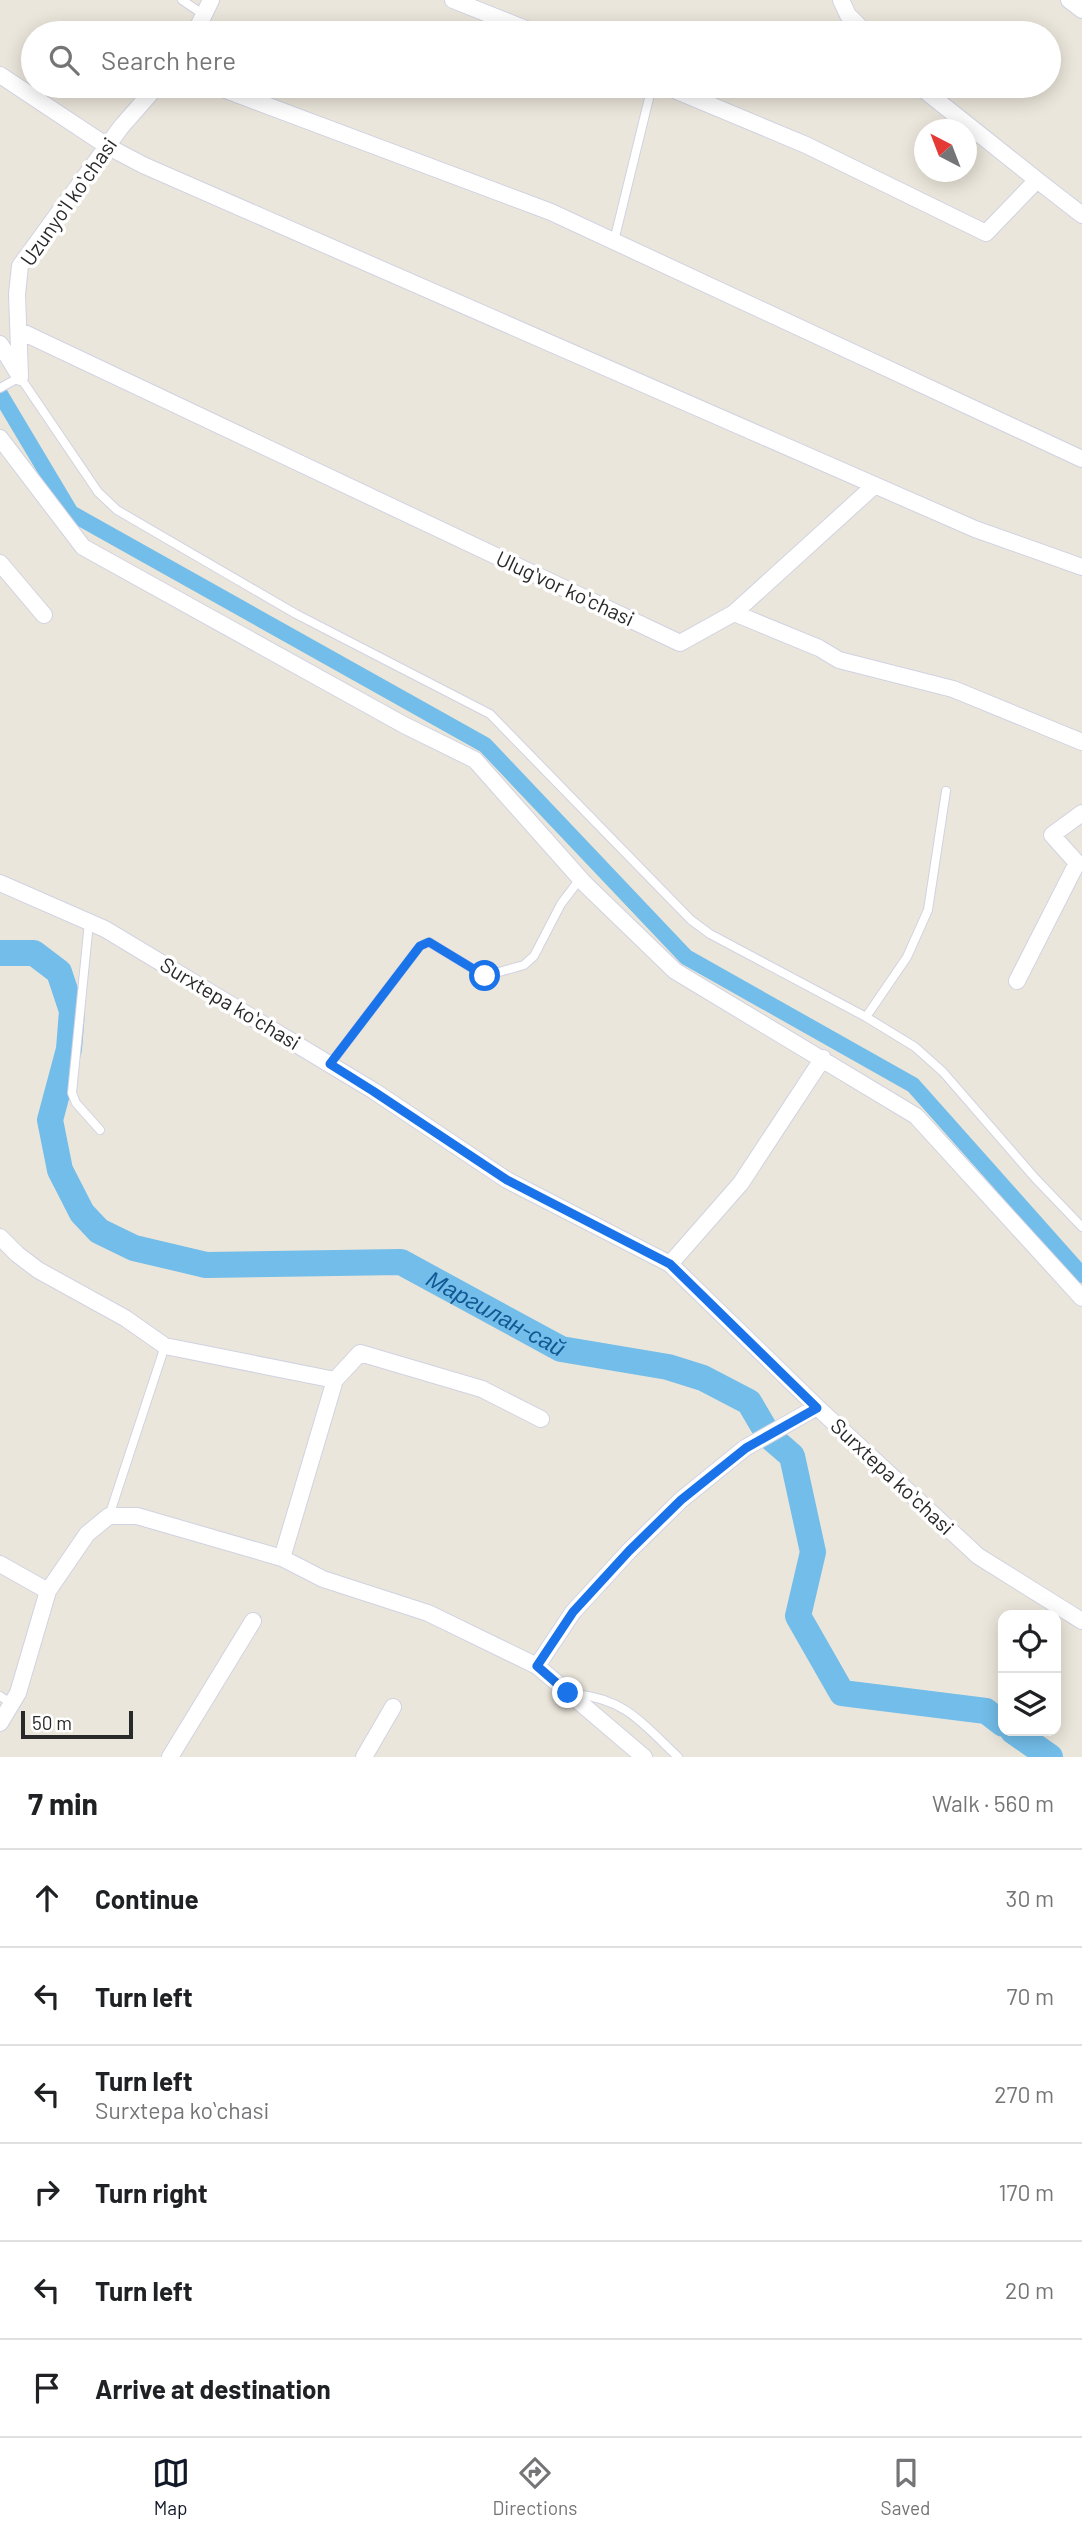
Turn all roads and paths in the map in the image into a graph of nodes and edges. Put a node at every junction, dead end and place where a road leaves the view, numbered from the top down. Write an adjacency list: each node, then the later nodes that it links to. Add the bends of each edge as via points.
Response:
1 (182, 0): 7 (lane)
2 (211, 0): 7 (street)
3 (453, 0): 9 (street)
4 (841, 0): 10 (street)
5 (1069, 0): 6 (street)
6 (1082, 10)
7 (204, 15): 8 (street)
8 (201, 21)
9 (506, 21)
10 (854, 21)
11 (0, 75): 12 (street)
12 (21, 89)
13 (35, 98): 19 (street)
14 (146, 98): 19 (street, Uzunyoʻl koʻchasi)
15 (247, 98): 22 (street, via 551,212)
16 (649, 98): 22 (lane)
17 (694, 98): 20 (street, via 806,145 986,233)
18 (934, 98): 20 (street)
19 (107, 146): 23 (street, Uzunyoʻl koʻchasi, via 20,266); 29 (street)
20 (1037, 180): 21 (street)
21 (1082, 215)
22 (614, 241): 28 (street)
23 (20, 331): 25 (street, Uzunyoʻl koʻchasi); 32 (street, Ulugʻvor koʻchasi, via 680,643)
24 (0, 344): 25 (street)
25 (20, 377): 26 (lane); 42 (lane, via 98,492 117,510 296,614 491,714 691,920)
26 (0, 388)
27 (0, 438): 38 (street, via 83,547 475,760)
28 (1082, 458)
29 (875, 485): 31 (street, via 975,529); 32 (street, Ulugʻvor koʻchasi)
30 (0, 563): 33 (street)
31 (1082, 568)
32 (734, 613): 34 (street, via 839,660 953,690)
33 (44, 615)
34 (1082, 742)
35 (946, 791): 42 (lane, via 928,911 907,957)
36 (1082, 813): 37 (street, via 1052,835)
37 (1079, 865): 41 (street)
38 (580, 879): 43 (street, via 675,971); 44 (lane, via 524,965 485,976 429,942 420,946)
39 (0, 883): 40 (street, Surxtepa koʻchasi)
40 (89, 922): 44 (street, Surxtepa koʻchasi); 45 (lane, via 72,1093)
41 (1017, 981)
42 (866, 1017): 46 (lane, via 915,1047 943,1072)
43 (823, 1058): 48 (street, via 741,1183); 49 (street, via 916,1116)
44 (330, 1064): 48 (street, Surxtepa koʻchasi, via 507,1180)
45 (100, 1130)
46 (1082, 1227)
47 (0, 1237): 50 (street, via 38,1270)
48 (670, 1264): 52 (street, Surxtepa koʻchasi)
49 (1082, 1298)
50 (165, 1346): 51 (street); 54 (lane)
51 (335, 1380): 53 (street, via 360,1353 482,1390); 55 (street)
52 (817, 1408): 59 (street, Surxtepa koʻchasi, via 978,1556); 60 (street, via 709,1475 573,1612)
53 (541, 1419)
54 (109, 1516): 55 (street, via 137,1516); 57 (street, via 87,1534)
55 (282, 1558): 60 (street, via 323,1578 428,1613)
56 (0, 1564): 57 (street)
57 (48, 1591): 62 (street, via 18,1693)
58 (253, 1620): 65 (street)
59 (1082, 1621)
60 (537, 1666): 61 (street)
61 (568, 1693): 67 (street); 68 (lane, via 595,1696 628,1710)
62 (6, 1700): 64 (street)
63 (393, 1707): 66 (street)
64 (0, 1723)
65 (170, 1757)
66 (364, 1757)
67 (644, 1757)
68 (678, 1757)

